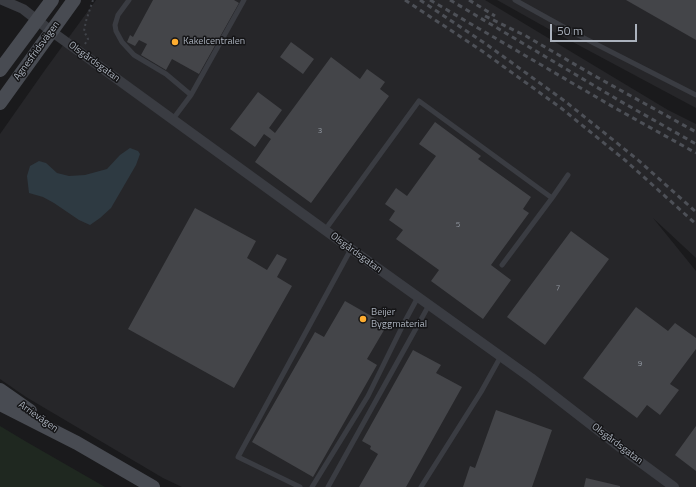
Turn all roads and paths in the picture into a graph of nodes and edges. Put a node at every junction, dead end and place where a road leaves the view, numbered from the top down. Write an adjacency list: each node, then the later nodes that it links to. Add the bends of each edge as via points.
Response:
1 (2, 0): 8 (street, Olsgårdsgatan, via 23,9)
2 (52, 0): 8 (main road, Agnesfridsvägen)
3 (74, 0): 9 (main road, Agnesfridsvägen)
4 (93, 0): 10 (path, via 84,31 88,39)
5 (129, 0): 12 (lane, via 118,15 115,25 122,42 134,55 166,74)
6 (244, 0): 12 (lane)
7 (515, 0): 13 (lane)
8 (37, 21): 9 (street, Olsgårdsgatan); 11 (main road, Agnesfridsvägen)
9 (51, 31): 10 (street, Olsgårdsgatan); 14 (main road, Agnesfridsvägen)
10 (79, 51): 15 (street, Olsgårdsgatan)
11 (0, 70)
12 (192, 95): 15 (lane)
13 (696, 95)
14 (0, 103)
15 (173, 119): 18 (street, Olsgårdsgatan)
16 (568, 175): 17 (lane)
17 (552, 198): 18 (lane, via 419,101); 20 (lane)
18 (325, 230): 19 (street, Olsgårdsgatan)
19 (351, 249): 21 (street, Olsgårdsgatan); 28 (lane, via 238,457)
20 (502, 265)
21 (418, 297): 22 (street, Olsgårdsgatan); 29 (lane, via 368,396)
22 (429, 305): 23 (street, Olsgårdsgatan); 30 (lane)
23 (501, 356): 31 (lane); 32 (street, Olsgårdsgatan)
24 (0, 390): 26 (main road, Arrievägen)
25 (0, 404): 26 (main road, Arrievägen)
26 (77, 443): 27 (main road, Arrievägen)
27 (153, 487)
28 (300, 487)
29 (312, 487)
30 (328, 487)
31 (421, 487)
32 (674, 487)

